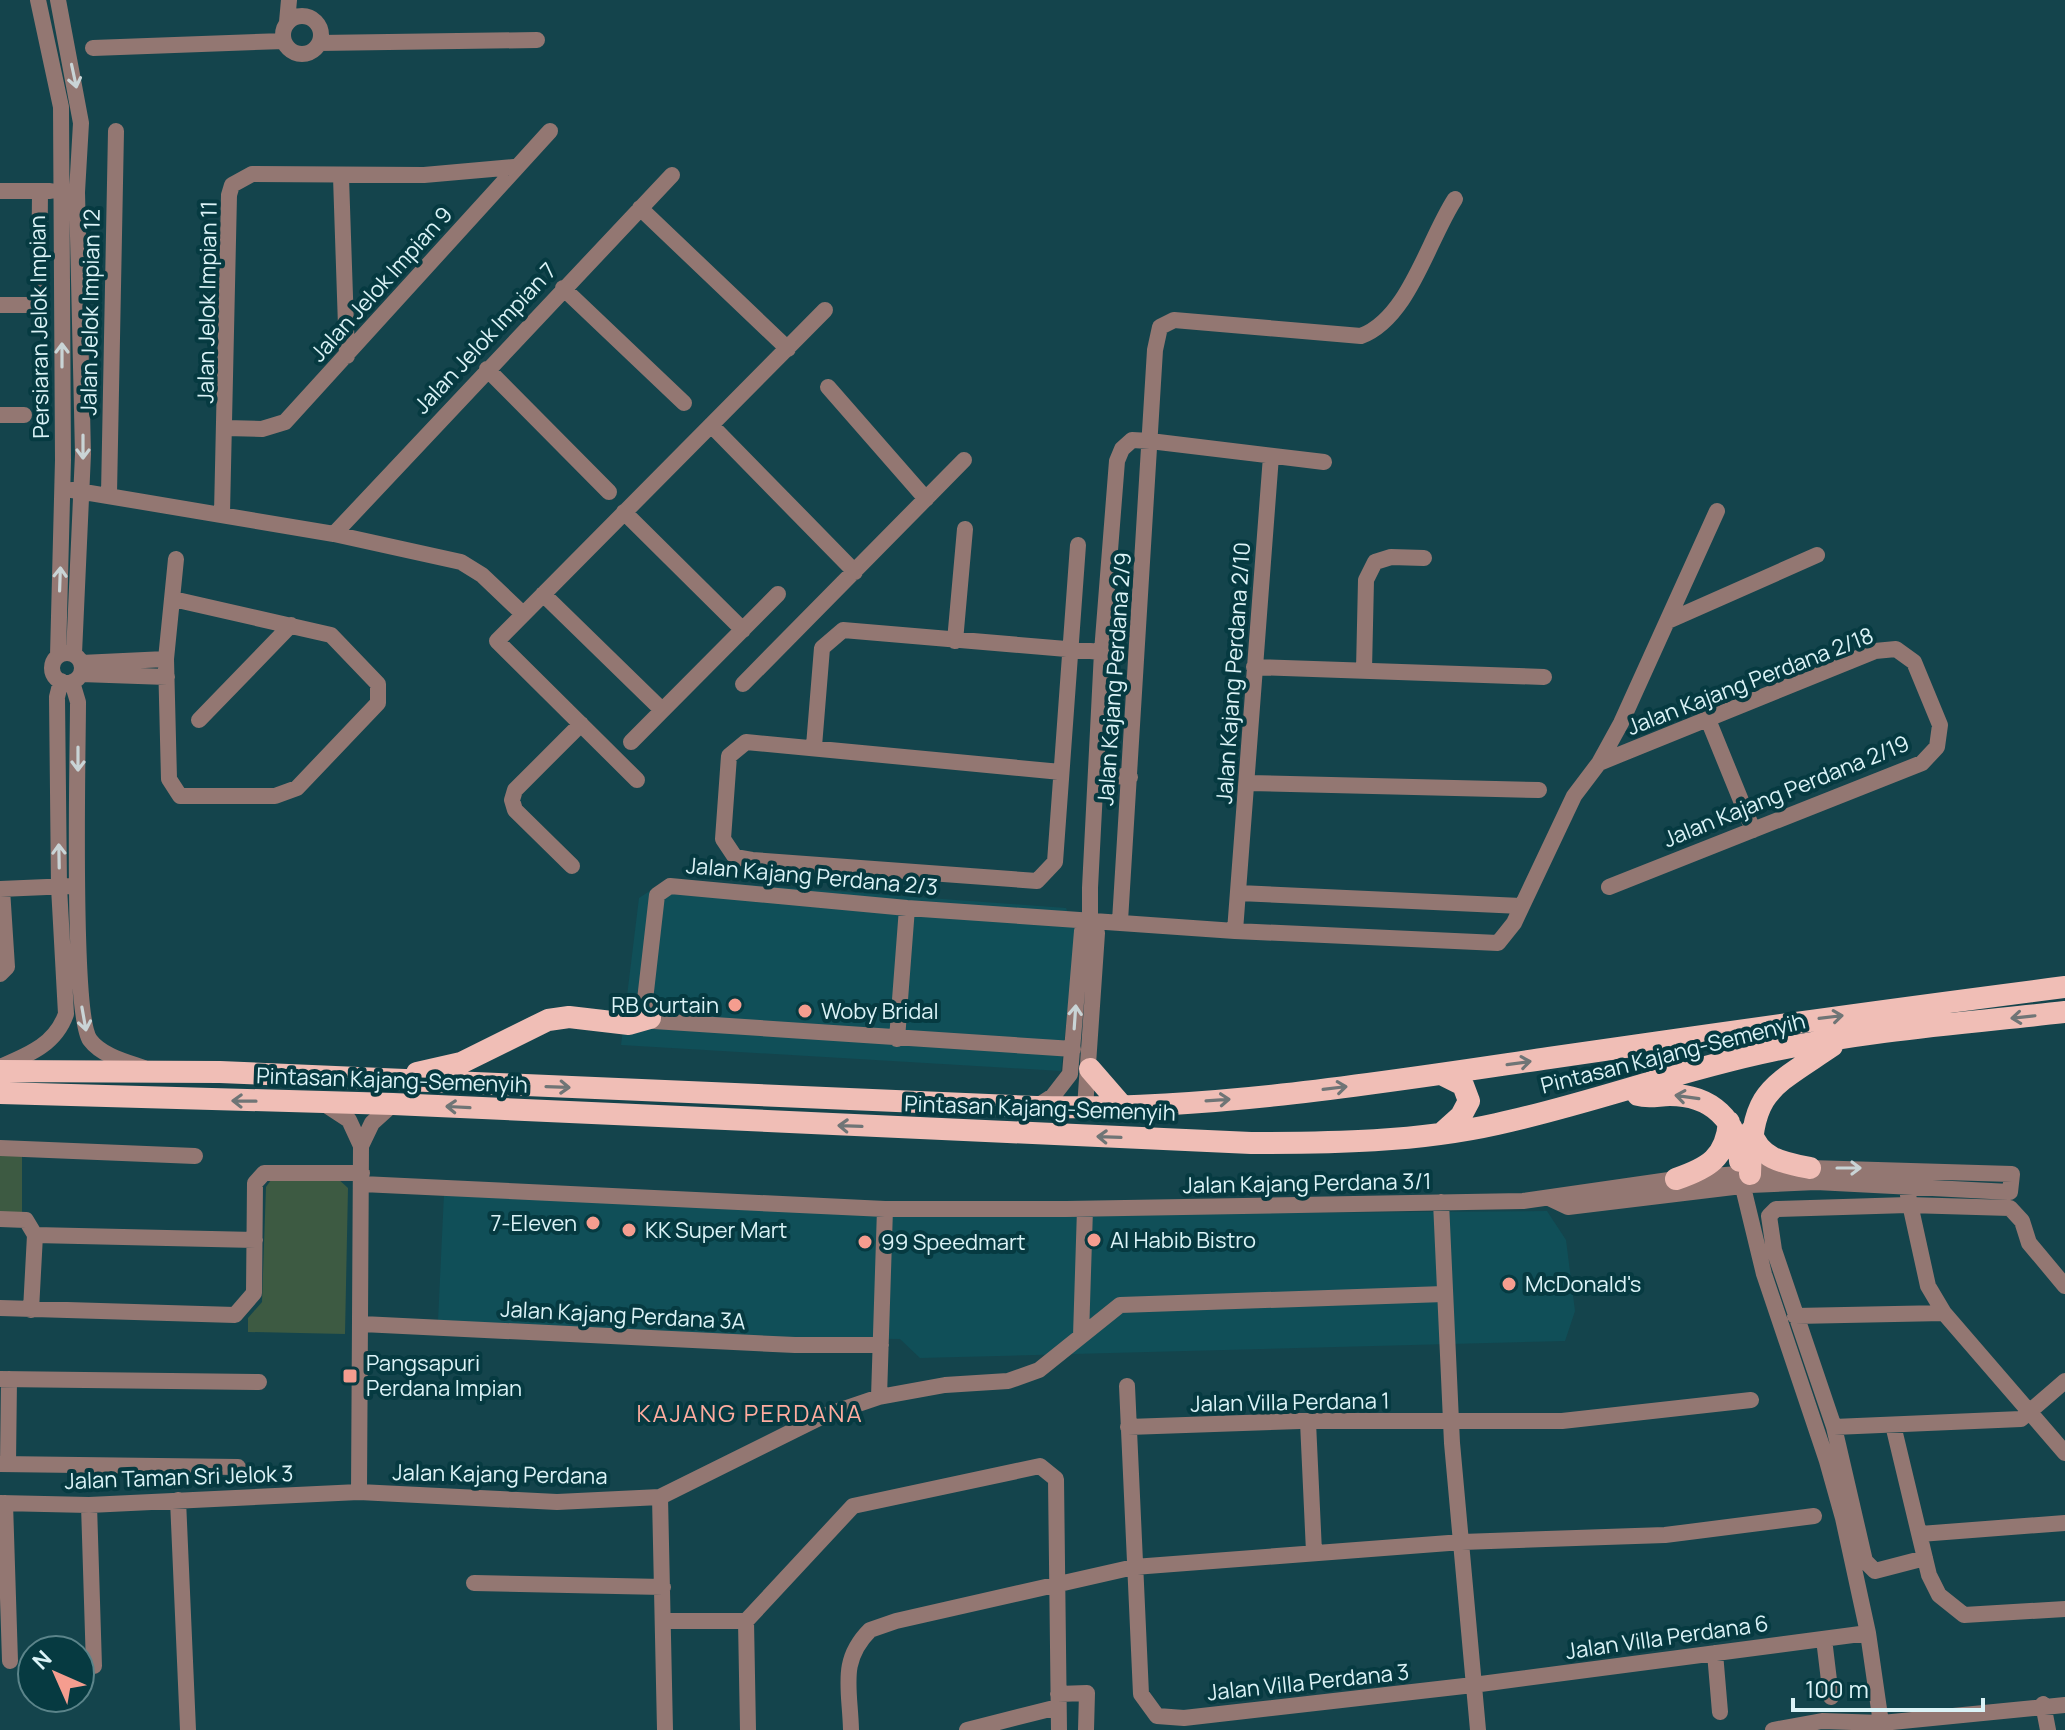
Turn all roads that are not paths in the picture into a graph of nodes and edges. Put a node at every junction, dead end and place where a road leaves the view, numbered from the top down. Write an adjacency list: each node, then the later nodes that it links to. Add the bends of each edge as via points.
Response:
1 (38, 0): 17 (street, Persiaran Jelok Impian, via 61,107)
2 (58, 0): 18 (street, Persiaran Jelok Impian, one-way to 18, via 81,108)
3 (289, 0): 5 (street)
4 (309, 8): 5 (street); 8 (street, via 320,28)
5 (287, 22): 7 (street)
6 (537, 40): 8 (street)
7 (284, 41): 8 (street, via 299,53); 9 (street)
8 (319, 43)
9 (93, 48)
10 (116, 131): 40 (street, Jalan Jelok Impian 12)
11 (550, 131): 12 (street, Jalan Jelok Impian 9)
12 (514, 167): 14 (street, Jalan Jelok Impian 11); 25 (street, Jalan Jelok Impian 9)
13 (672, 175): 20 (street, Jalan Jelok Impian 7)
14 (341, 177): 25 (street); 32 (street, Jalan Jelok Impian 11, via 252,174 232,185)
15 (0, 191): 16 (street)
16 (40, 191): 17 (street); 22 (street, via 39,305)
17 (60, 191): 18 (street); 37 (street, Persiaran Jelok Impian, one-way to 17)
18 (77, 192): 38 (street, Persiaran Jelok Impian, one-way to 38)
19 (1455, 199): 33 (street, Jalan Kajang Perdana 2/9, via 1396,307 1377,330 1361,336 1174,320 1160,327)
20 (640, 208): 21 (street, Jalan Jelok Impian 7); 24 (street)
21 (563, 288): 26 (street, Jalan Jelok Impian 7); 28 (street)
22 (0, 305)
23 (825, 310): 24 (street)
24 (788, 349): 31 (street)
25 (347, 356): 32 (street, Jalan Jelok Impian 9, via 285,422 262,429)
26 (487, 369): 39 (street); 46 (street, Jalan Jelok Impian 7)
27 (828, 387): 41 (street)
28 (684, 403)
29 (0, 415): 30 (street)
30 (24, 415)
31 (711, 425): 43 (street); 51 (street)
32 (226, 428): 44 (street, Jalan Jelok Impian 11)
33 (1150, 441): 34 (street); 61 (street, via 1132,440 1117,461); 79 (street, Jalan Kajang Perdana 2/9)
34 (1271, 456): 36 (street); 64 (street, Jalan Kajang Perdana 2/10)
35 (964, 460): 41 (street)
36 (1324, 462)
37 (62, 489): 38 (street); 65 (street, Persiaran Jelok Impian, one-way to 37)
38 (81, 491): 40 (street); 65 (street, Persiaran Jelok Impian)
39 (609, 492)
40 (109, 494): 44 (street)
41 (926, 499): 51 (street)
42 (1717, 511): 56 (street)
43 (624, 512): 52 (street); 58 (street)
44 (222, 513): 46 (street)
45 (965, 529): 59 (street)
46 (334, 534): 55 (street, via 461,562)
47 (1078, 545): 60 (street)
48 (1817, 555): 56 (street)
49 (1424, 558): 66 (street, via 1375,562 1366,580)
50 (176, 559): 54 (street)
51 (855, 572): 69 (street)
52 (543, 594): 55 (street); 70 (street)
53 (778, 594): 58 (street)
54 (173, 599): 57 (street); 62 (street)
55 (523, 614): 73 (street, via 497,641)
56 (1668, 621): 76 (street)
57 (291, 625): 67 (street, via 331,635 378,684 378,703 297,788 275,796 180,796 169,779); 71 (street)
58 (743, 630): 70 (street)
59 (955, 641): 60 (street); 75 (street, via 843,630 822,648)
60 (1073, 651): 61 (street); 77 (street)
61 (1102, 652): 78 (street)
62 (166, 659): 65 (street); 67 (street)
63 (1914, 662): 72 (street, Jalan Kajang Perdana 2/18, via 1896,649 1875,651); 83 (street, Jalan Kajang Perdana 2/19, via 1940,725 1937,747 1922,763)
64 (1254, 667): 66 (street); 81 (street, Jalan Kajang Perdana 2/10)
65 (71, 668): 67 (street); 85 (street, Persiaran Jelok Impian, one-way to 85, via 78,702); 86 (street, Persiaran Jelok Impian, one-way to 65, via 57,697)
66 (1364, 670): 68 (street)
67 (167, 677)
68 (1544, 677)
69 (743, 684)
70 (662, 710): 74 (street)
71 (199, 720)
72 (1709, 722): 76 (street, Jalan Kajang Perdana 2/18); 83 (street)
73 (581, 724): 80 (street); 84 (street, via 515,790 512,800 515,810)
74 (631, 742)
75 (814, 746): 77 (street); 77 (street, via 746,742 729,756 723,839 735,857 1037,881 1055,862)
76 (1599, 763): 90 (street, via 1574,796)
77 (1061, 772)
78 (1096, 775): 79 (street); 92 (street)
79 (1130, 777): 93 (street, Jalan Kajang Perdana 2/9)
80 (637, 780)
81 (1249, 783): 82 (street); 89 (street, Jalan Kajang Perdana 2/10)
82 (1539, 790)
83 (1753, 830): 87 (street, Jalan Kajang Perdana 2/19)
84 (572, 866)
85 (79, 886): 86 (street); 104 (street, Persiaran Jelok Impian, one-way to 104, via 84,1027 105,1052)
86 (59, 887): 88 (street); 102 (street, Persiaran Jelok Impian, via 66,1014 62,1027 42,1046)
87 (1609, 887)
88 (1, 889): 95 (street, via 8,951 7,967)
89 (1239, 893): 90 (street); 94 (street, Jalan Kajang Perdana 2/10)
90 (1521, 906): 94 (street, Jalan Kajang Perdana 2/3, via 1498,943)
91 (907, 908): 92 (street, Jalan Kajang Perdana 2/3); 98 (street, Jalan Kajang Perdana 2/3, via 670,886 657,895 653,909 645,1000); 99 (street)
92 (1090, 920): 93 (street, Jalan Kajang Perdana 2/3); 101 (street, one-way to 92, via 1082,931); 103 (street, via 1097,933)
93 (1120, 921): 94 (street, Jalan Kajang Perdana 2/3)
94 (1235, 931)
95 (0, 974)
96 (2065, 987): 105 (highway, Pintasan Kajang-Semenyih, one-way to 96)
97 (2065, 1012): 100 (highway, Pintasan Kajang-Semenyih, one-way to 100)
98 (650, 1018): 99 (street); 106 (highway, via 629,1024 569,1017 548,1020 461,1063)
99 (897, 1039): 101 (street)
100 (1837, 1039): 107 (highway, Pintasan Kajang-Semenyih, via 1720,1063); 115 (highway, via 1776,1084)
101 (1073, 1049): 111 (street, via 1063,1087)
102 (0, 1069): 104 (highway, Pintasan Kajang-Semenyih)
103 (1090, 1069): 112 (highway); 113 (street)
104 (149, 1070): 106 (highway, Pintasan Kajang-Semenyih)
105 (1441, 1074): 112 (highway, Pintasan Kajang-Semenyih, one-way to 105); 116 (highway, via 1463,1085 1469,1101)
106 (397, 1079): 111 (highway, Pintasan Kajang-Semenyih, one-way to 111)
107 (1629, 1090): 114 (highway, one-way to 107, via 1697,1097 1644,1097); 116 (highway, Pintasan Kajang-Semenyih)
108 (0, 1093): 109 (highway, Pintasan Kajang-Semenyih, one-way to 108)
109 (322, 1102): 110 (highway, Pintasan Kajang-Semenyih); 117 (street, via 349,1120)
110 (393, 1104): 116 (highway, Pintasan Kajang-Semenyih, one-way to 110, via 1251,1143); 117 (street, via 372,1123)
111 (1036, 1107): 113 (highway, Pintasan Kajang-Semenyih)
112 (1123, 1107): 113 (highway, Pintasan Kajang-Semenyih)
113 (1085, 1108)
114 (1729, 1122): 124 (highway, via 1718,1158 1704,1170); 125 (highway)
115 (1751, 1130): 120 (highway, via 1768,1156); 125 (highway)
116 (1441, 1134)
117 (361, 1146): 123 (street)
118 (0, 1148): 119 (street)
119 (195, 1156)
120 (1810, 1168): 121 (street, one-way to 121); 125 (street)
121 (1882, 1168): 122 (street); 126 (street, via 1895,1171)
122 (1932, 1171): 126 (street, via 1917,1175); 126 (street, via 2012,1174 2013,1190)
123 (362, 1179): 130 (street, Jalan Kajang Perdana 3/1); 134 (street, Jalan Kajang Perdana 3/1, via 264,1173 255,1183); 141 (street)
124 (1676, 1179): 125 (street); 127 (street)
125 (1745, 1180): 126 (street); 127 (street, via 1568,1207); 177 (street, via 1764,1274 1827,1461)
126 (1907, 1186): 129 (street)
127 (1549, 1198): 128 (street, Jalan Kajang Perdana 3/1)
128 (1441, 1202): 131 (street, Jalan Kajang Perdana 3/1); 136 (street)
129 (1908, 1205): 135 (street, via 2010,1208 2022,1221 2029,1243); 139 (street, via 1928,1286); 140 (street, via 1776,1209 1769,1216 1774,1250)
130 (885, 1209): 131 (street, Jalan Kajang Perdana 3/1); 143 (street)
131 (1085, 1209): 142 (street)
132 (0, 1219): 133 (street, via 26,1220)
133 (35, 1235): 134 (street); 138 (street)
134 (255, 1240): 138 (street, Jalan Kajang Perdana 3/1, via 254,1293 235,1315)
135 (2065, 1286)
136 (1444, 1294): 142 (street, Jalan Kajang Perdana, via 1120,1305); 152 (street)
137 (0, 1308): 138 (street)
138 (31, 1310)
139 (1944, 1313): 140 (street); 150 (street)
140 (1795, 1316): 155 (street)
141 (362, 1324): 143 (street, Jalan Kajang Perdana 3A); 159 (street)
142 (1081, 1336): 148 (street, Jalan Kajang Perdana, via 1039,1370 1008,1381)
143 (881, 1345): 148 (street)
144 (5, 1379): 146 (street); 157 (street)
145 (2065, 1381): 150 (street)
146 (259, 1382)
147 (1127, 1386): 154 (street)
148 (879, 1397): 160 (street, Jalan Kajang Perdana, via 823,1416)
149 (1751, 1400): 152 (street, Jalan Villa Perdana 1, via 1562,1421)
150 (2030, 1412): 153 (street, via 2021,1419); 156 (street)
151 (1308, 1422): 152 (street, Jalan Villa Perdana 1); 154 (street, Jalan Villa Perdana 1); 168 (street)
152 (1452, 1424): 167 (street)
153 (1893, 1425): 155 (street); 166 (street)
154 (1128, 1427): 170 (street)
155 (1834, 1427): 169 (street, via 1865,1561 1875,1571)
156 (2065, 1453)
157 (4, 1464): 158 (street, Jalan Taman Sri Jelok 3)
158 (238, 1467)
159 (359, 1492): 160 (street, Jalan Kajang Perdana, via 557,1502); 161 (street, Jalan Taman Sri Jelok 3)
160 (660, 1497): 173 (street)
161 (178, 1500): 163 (street, Jalan Taman Sri Jelok 3); 189 (street)
162 (2, 1503): 163 (street, Jalan Taman Sri Jelok 3); 181 (street)
163 (89, 1505): 178 (street)
164 (1814, 1516): 167 (street, via 1665,1535)
165 (2065, 1523): 166 (street)
166 (1920, 1534): 169 (street)
167 (1462, 1542): 168 (street); 182 (street)
168 (1314, 1552): 170 (street)
169 (1925, 1558): 174 (street, via 1939,1595 1964,1615)
170 (1134, 1567): 172 (street); 182 (street, Jalan Villa Perdana 3, via 1141,1694 1149,1710 1164,1718)
171 (474, 1583): 173 (street)
172 (1058, 1583): 176 (street, via 1056,1479 1040,1466 853,1506); 184 (street); 192 (street, via 870,1630 849,1658)
173 (663, 1587): 175 (street)
174 (2065, 1609)
175 (665, 1621): 176 (street); 190 (street)
176 (746, 1621): 191 (street)
177 (1868, 1633): 179 (street, Jalan Villa Perdana 6); 188 (street)
178 (93, 1634)
179 (1824, 1639): 180 (street, Jalan Villa Perdana 6); 183 (street)
180 (1715, 1653): 182 (street, Jalan Villa Perdana 6); 187 (street)
181 (10, 1661)
182 (1473, 1685): 196 (street)
183 (1831, 1697)
184 (1058, 1700): 193 (street); 194 (street); 195 (street, via 1087,1693)
185 (2043, 1704): 186 (street); 188 (street); 198 (street)
186 (2065, 1705)
187 (1720, 1712)
188 (1882, 1726): 197 (street, via 1822,1721)
189 (188, 1730)
190 (665, 1730)
191 (748, 1730)
192 (851, 1730)
193 (967, 1730)
194 (1059, 1730)
195 (1086, 1730)
196 (1478, 1730)
197 (1773, 1730)
198 (2048, 1730)

